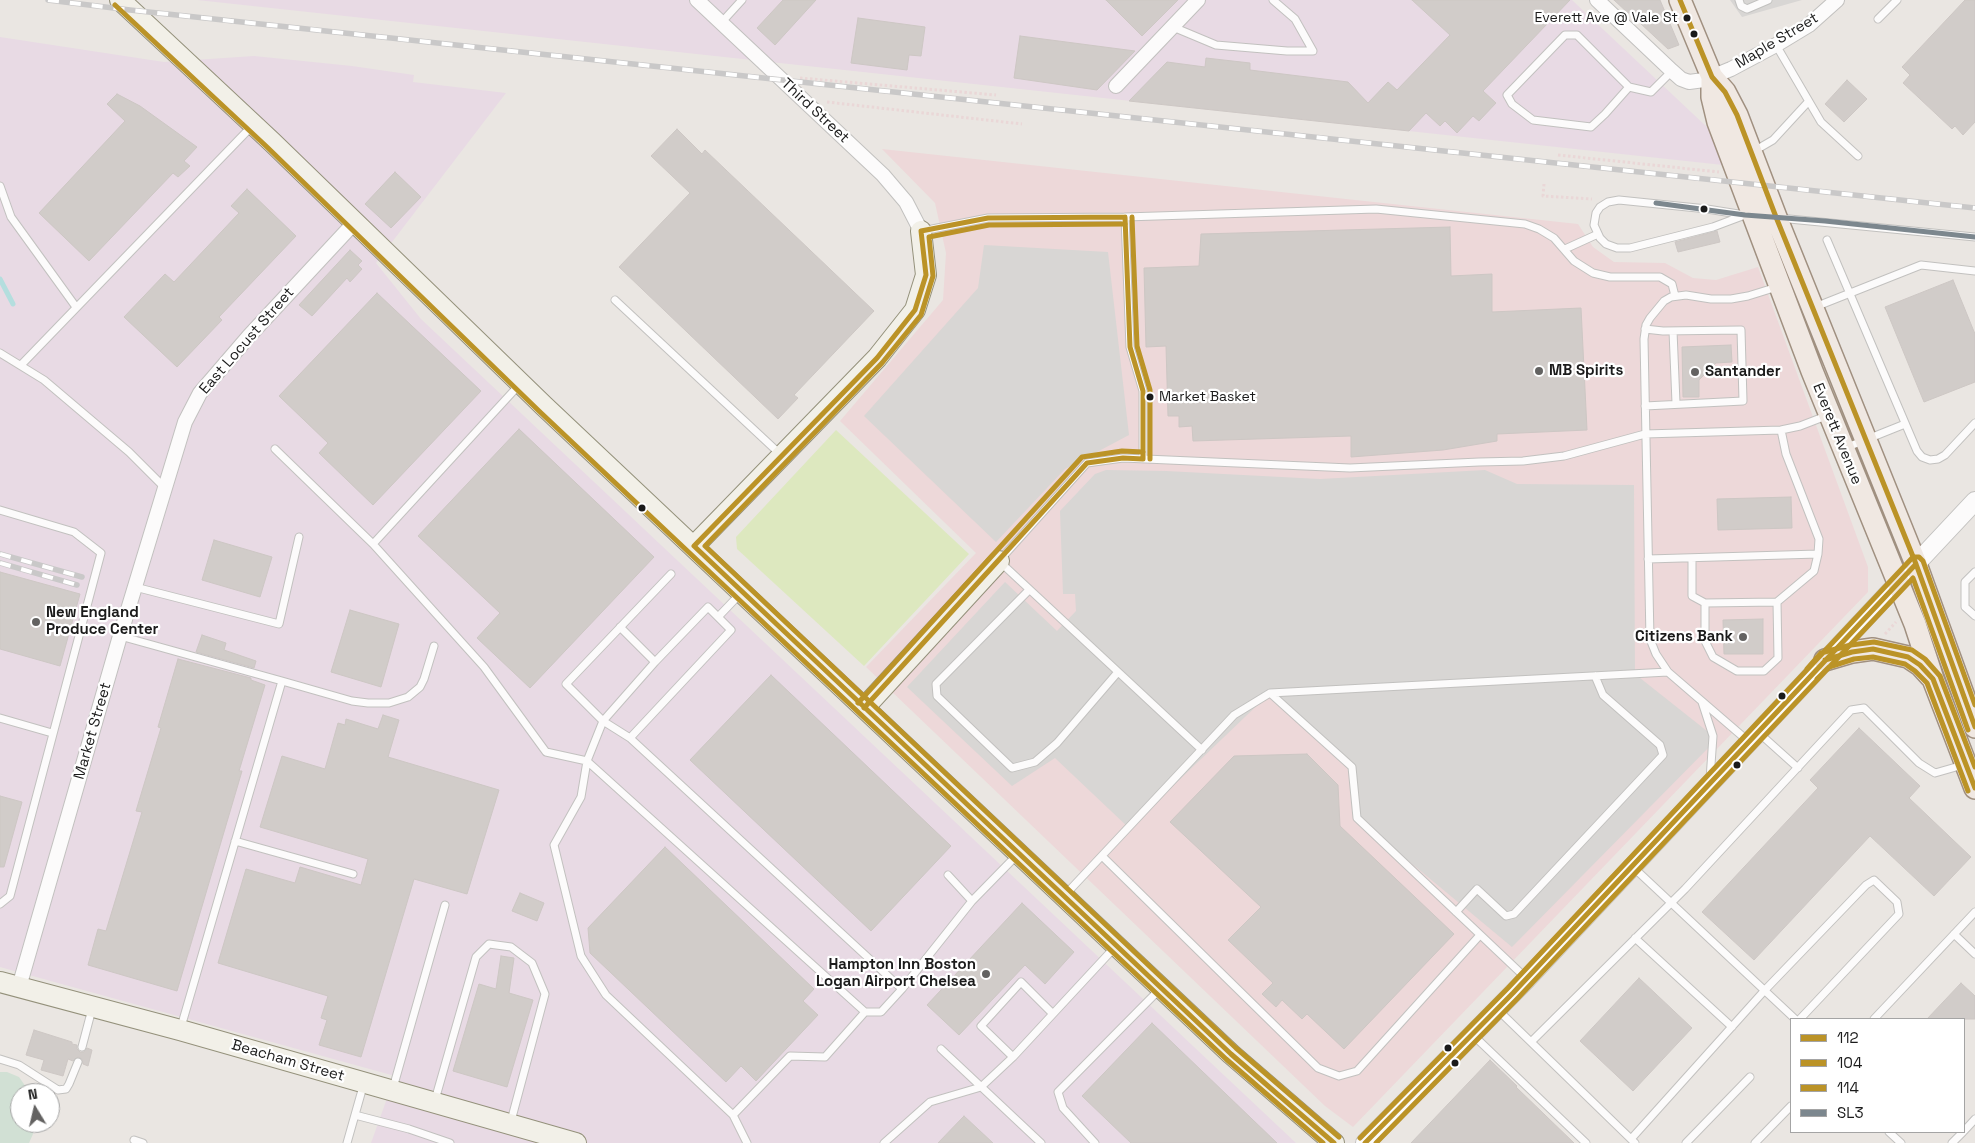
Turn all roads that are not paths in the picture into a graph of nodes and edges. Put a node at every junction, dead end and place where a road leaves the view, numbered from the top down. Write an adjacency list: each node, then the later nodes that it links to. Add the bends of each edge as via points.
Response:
1 (120, 0): 21 (main road)
2 (697, 0): 13 (street, Third Street)
3 (742, 0): 13 (lane)
4 (1198, 0): 14 (street)
5 (1273, 0): 14 (lane, via 1295,19 1313,51 1216,45)
6 (1597, 0): 16 (street, Maple Street)
7 (1680, 0): 17 (main road, Everett Avenue)
8 (1739, 0): 9 (lane, via 1747,9)
9 (1768, 0)
10 (1837, 0): 15 (street, Maple Street, via 1809,25)
11 (1897, 0): 12 (lane)
12 (1878, 19)
13 (721, 23): 28 (street, Third Street, via 883,175 906,202)
14 (1173, 26): 18 (street)
15 (1776, 45): 17 (street, Maple Street); 20 (lane)
16 (1672, 71): 17 (street, Maple Street, via 1690,82); 19 (lane, via 1651,92)
17 (1712, 76): 22 (main road, Everett Avenue, via 1729,98); 25 (main road, Everett Avenue, via 1712,97)
18 (1116, 86)
19 (1629, 87): 19 (lane, via 1577,35 1565,35 1507,95 1512,104 1533,120 1591,127)
20 (1808, 102): 22 (lane, via 1770,143); 23 (lane, via 1821,122)
21 (253, 124): 27 (main road); 38 (lane)
22 (1746, 152): 25 (main road, Everett Avenue)
23 (1858, 156)
24 (0, 186): 38 (lane, via 11,217)
25 (1758, 216): 29 (lane, via 1630,248 1612,247); 29 (lane, via 1613,200 1598,210 1594,225); 30 (lane); 34 (main road, Everett Avenue); 39 (main road, Everett Avenue)
26 (1125, 217): 28 (lane, via 988,218); 32 (lane, via 1376,209 1525,224 1547,233); 56 (lane, via 1130,347 1143,391)
27 (355, 222): 44 (main road); 57 (street, East Locust Street, via 200,393 185,422)
28 (921, 231): 55 (main road, via 926,275 915,310 877,358)
29 (1598, 234): 32 (lane)
30 (1975, 237)
31 (1827, 240): 35 (lane)
32 (1565, 249): 36 (lane, via 1581,267 1598,275 1665,279 1672,284)
33 (1975, 271): 35 (lane, via 1921,265)
34 (1780, 286): 36 (lane, via 1731,299); 47 (main road, Everett Avenue)
35 (1850, 293): 39 (lane); 49 (lane)
36 (1675, 296): 40 (lane, via 1656,309)
37 (615, 300): 55 (lane)
38 (76, 308): 43 (lane)
39 (1812, 308): 52 (main road, Everett Avenue)
40 (1646, 329): 41 (lane); 46 (lane)
41 (1673, 331): 45 (lane); 45 (lane, via 1741,330 1743,401)
42 (0, 353): 43 (lane)
43 (21, 365): 57 (lane, via 44,380)
44 (521, 383): 61 (lane); 62 (main road)
45 (1676, 403): 46 (lane)
46 (1645, 406): 51 (lane)
47 (1829, 414): 50 (lane); 53 (main road, Everett Avenue)
48 (1975, 423): 49 (lane, via 1945,455 1930,460 1917,451)
49 (1906, 424): 52 (lane)
50 (1781, 430): 51 (lane); 63 (lane, via 1786,454 1819,539)
51 (1645, 434): 56 (lane, via 1564,456 1523,461 1338,468); 65 (lane)
52 (1865, 440): 53 (lane); 67 (main road, Everett Avenue)
53 (1843, 448): 70 (main road, Everett Avenue)
54 (275, 449): 61 (lane)
55 (782, 456): 62 (main road)
56 (1143, 459): 66 (lane, via 1087,463)
57 (166, 483): 71 (street, Market Street)
58 (1974, 506): 67 (street)
59 (0, 510): 96 (lane, via 74,532 101,553)
60 (299, 536): 71 (lane, via 279,624)
61 (373, 544): 100 (lane, via 484,667 546,752)
62 (694, 546): 73 (main road)
63 (1818, 554): 64 (lane); 74 (lane, via 1814,571)
64 (1692, 558): 65 (lane); 75 (lane, via 1692,596)
65 (1648, 559): 84 (lane, via 1650,639)
66 (999, 561): 72 (lane); 91 (main road)
67 (1916, 564): 70 (street); 90 (main road, Everett Avenue)
68 (1975, 572): 76 (lane, via 1965,582 1965,607)
69 (671, 574): 78 (lane)
70 (1897, 584): 81 (street); 86 (main road, Everett Avenue)
71 (135, 586): 79 (street, Market Street)
72 (1029, 590): 83 (lane); 83 (lane, via 936,684 936,696 1012,768 1035,762 1058,743)
73 (742, 592): 77 (lane); 91 (main road)
74 (1777, 602): 75 (lane); 75 (lane, via 1778,658 1764,671 1737,671 1713,657 1705,641)
75 (1704, 603)
76 (1975, 616)
77 (718, 617): 82 (lane, via 708,607); 97 (lane, via 731,630)
78 (620, 627): 82 (lane); 94 (lane, via 566,684)
79 (120, 636): 87 (lane); 124 (street, Market Street)
80 (434, 646): 87 (lane, via 420,686 408,697 389,703 352,701)
81 (1825, 660): 86 (main road, via 1852,652 1881,650 1908,657); 98 (street)
82 (655, 662): 94 (lane)
83 (1118, 672): 99 (lane)
84 (1668, 672): 85 (lane); 89 (lane)
85 (1595, 676): 88 (lane); 116 (lane, via 1603,695 1660,745 1663,756 1514,914 1506,916 1477,889)
86 (1933, 680): 92 (main road, Everett Avenue)
87 (282, 681): 105 (lane)
88 (1270, 693): 99 (lane, via 1234,716); 116 (lane, via 1352,766 1357,818)
89 (1702, 701): 98 (lane); 103 (lane, via 1713,736)
90 (1971, 704): 92 (street); 95 (main road, Everett Avenue)
91 (864, 708): 106 (main road)
92 (1945, 711): 101 (main road, Everett Avenue)
93 (0, 718): 96 (lane)
94 (603, 721): 97 (lane); 100 (lane)
95 (1975, 727)
96 (52, 733): 114 (lane, via 10,896)
97 (630, 738): 125 (lane)
98 (1754, 738): 102 (lane); 103 (street)
99 (1202, 750): 107 (lane)
100 (587, 761): 130 (lane); 151 (lane, via 580,797 554,845 581,956 606,995)
101 (1966, 764): 102 (lane, via 1935,773 1919,763 1864,708 1851,710); 104 (main road, Everett Avenue)
102 (1798, 768): 113 (lane)
103 (1709, 786): 108 (street)
104 (1975, 788)
105 (235, 841): 109 (lane); 136 (lane)
106 (1018, 854): 111 (main road); 112 (lane)
107 (1102, 856): 111 (lane); 118 (lane, via 1318,1068 1339,1076 1357,1071)
108 (1633, 867): 113 (lane); 123 (street)
109 (353, 874)
110 (948, 875): 112 (lane)
111 (1064, 896): 121 (main road)
112 (972, 901): 125 (lane)
113 (1671, 903): 120 (lane); 127 (lane)
114 (0, 904)
115 (444, 906): 147 (lane)
116 (1456, 912): 118 (lane)
117 (1975, 912): 119 (lane)
118 (1480, 934): 123 (lane)
119 (1954, 934): 122 (lane); 134 (lane)
120 (1635, 938): 135 (lane); 138 (lane)
121 (1117, 945): 126 (main road); 131 (lane)
122 (1975, 954)
123 (1527, 979): 129 (street)
124 (9, 984): 128 (main road, Beacham Street)
125 (902, 988): 130 (lane, via 881,1012)
126 (1161, 988): 166 (lane, via 1058,1092 1063,1108); 167 (main road)
127 (1764, 991): 132 (lane); 133 (lane, via 1874,880 1898,902 1898,914); 135 (lane)
128 (93, 1007): 136 (main road, Beacham Street); 139 (lane)
129 (1498, 1010): 137 (street); 138 (lane)
130 (865, 1012): 151 (lane, via 825,1057 790,1056)
131 (1052, 1013): 141 (lane); 141 (lane, via 1021,982 982,1026)
132 (1794, 1018)
133 (1801, 1018)
134 (1875, 1018)
135 (1732, 1027): 158 (lane)
136 (180, 1030): 145 (main road, Beacham Street)
137 (1473, 1035): 168 (street); 169 (lane)
138 (1531, 1042): 158 (lane)
139 (82, 1047)
140 (941, 1049): 146 (lane)
141 (1013, 1057): 146 (lane)
142 (0, 1059): 143 (lane, via 19,1065 58,1090 66,1089)
143 (78, 1062)
144 (1750, 1077): 170 (lane)
145 (364, 1083): 147 (main road, Beacham Street); 150 (lane)
146 (981, 1087): 164 (lane, via 930,1102); 165 (lane)
147 (392, 1091): 148 (main road, Beacham Street)
148 (434, 1103): 153 (main road, Beacham Street); 153 (lane, via 476,957 488,944 511,947 532,963 545,994)
149 (1790, 1107): 171 (lane)
150 (355, 1115): 160 (lane); 161 (lane)
151 (733, 1115): 163 (lane)
152 (1975, 1119): 154 (lane)
153 (510, 1124): 162 (main road, Beacham Street)
154 (1965, 1129)
155 (1890, 1133): 172 (lane)
156 (1961, 1133): 173 (lane)
157 (134, 1140): 159 (lane)
158 (1633, 1141)
159 (142, 1143)
160 (347, 1143)
161 (450, 1143)
162 (576, 1143)
163 (747, 1143)
164 (884, 1143)
165 (1041, 1143)
166 (1095, 1143)
167 (1334, 1143)
168 (1365, 1143)
169 (1586, 1143)
170 (1686, 1143)
171 (1755, 1143)
172 (1901, 1143)
173 (1952, 1143)

